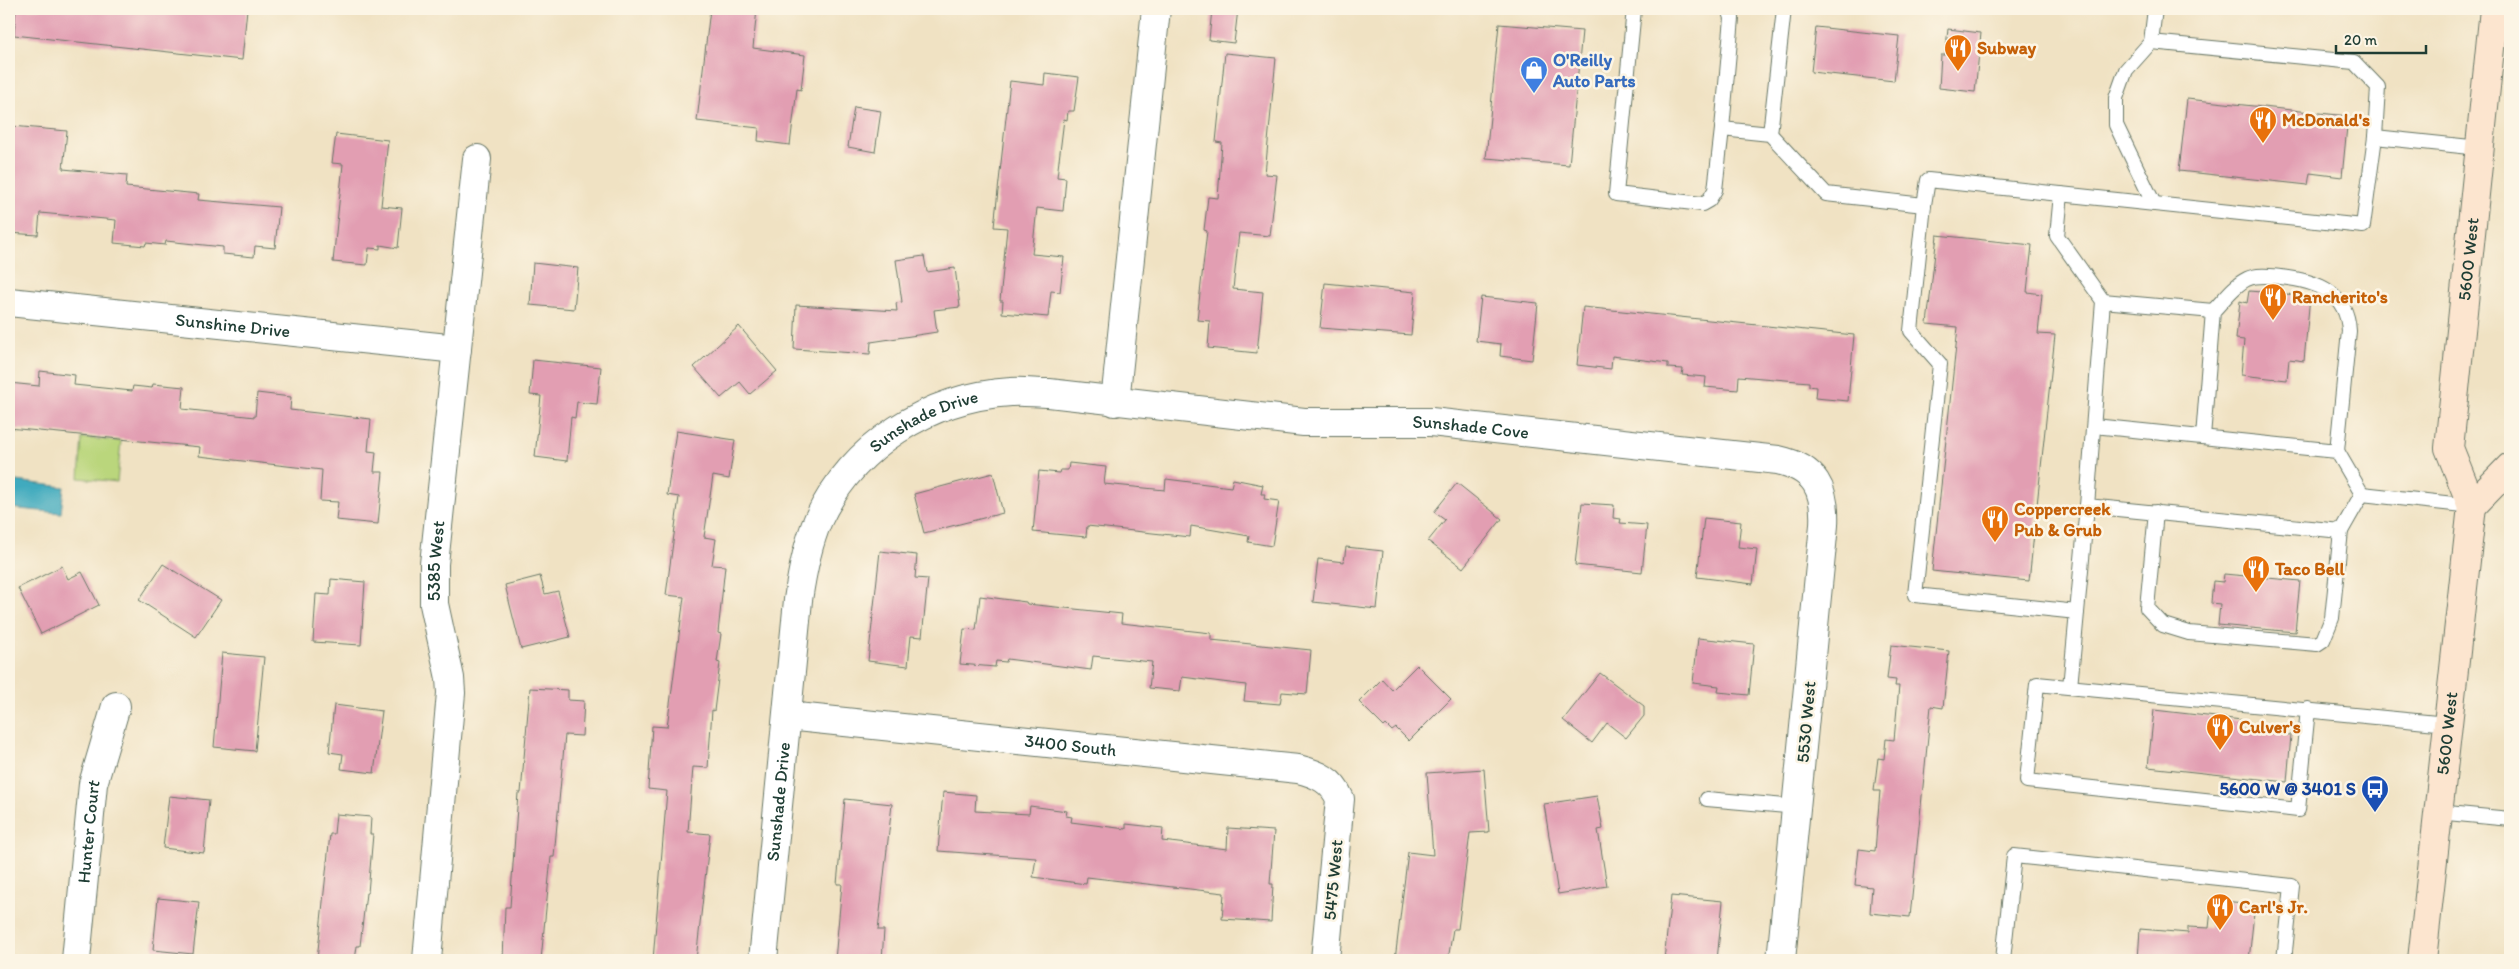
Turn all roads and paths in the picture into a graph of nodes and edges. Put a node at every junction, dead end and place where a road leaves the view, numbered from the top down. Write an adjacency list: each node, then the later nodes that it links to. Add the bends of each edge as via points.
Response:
1 (1156, 9): 20 (street)
2 (1634, 9): 8 (lane, via 1616,194 1702,204 1709,200 1715,190)
3 (1729, 9): 8 (lane, via 1732,18)
4 (2155, 9): 7 (lane)
5 (2494, 9): 11 (main road, 5600 West)
6 (1783, 14): 9 (lane)
7 (2152, 42): 10 (lane, via 2354,62 2378,87); 14 (lane, via 2126,70 2116,98 2116,125)
8 (1722, 129): 9 (lane)
9 (1770, 134): 15 (lane, via 1826,194)
10 (2375, 137): 11 (lane); 14 (lane, via 2363,226)
11 (2480, 148): 28 (main road, 5600 West, via 2449,448)
12 (477, 159): 19 (street, 5385 West)
13 (2061, 194): 14 (lane); 15 (lane, via 1928,180); 16 (lane, via 2057,236)
14 (2154, 204)
15 (1924, 205): 31 (lane, via 1911,331 1940,364 1915,595)
16 (2103, 301): 18 (lane); 21 (lane)
17 (9, 302): 19 (street, Sunshine Drive)
18 (2213, 311): 22 (lane); 23 (lane, via 2241,282 2257,276 2307,281 2336,297 2348,319 2349,331)
19 (457, 349): 43 (street, 5385 West, via 433,586 451,693)
20 (1115, 402): 25 (street, Sunshade Cove, via 1312,423 1431,422 1778,460 1803,468); 35 (street, Sunshade Drive, via 1021,392 976,397 941,407 906,423 873,446 834,493 818,520 809,545 798,600)
21 (2094, 426): 22 (lane); 27 (lane)
22 (2203, 437): 23 (lane)
23 (2337, 451): 26 (lane)
24 (2510, 466): 28 (main road)
25 (1818, 485): 39 (street, 5530 West, via 1825,510)
26 (2362, 494): 28 (lane); 30 (lane)
27 (2087, 506): 29 (lane); 31 (lane)
28 (2472, 506): 36 (main road, 5600 West)
29 (2156, 512): 30 (lane); 30 (lane, via 2147,608 2163,625 2189,633 2317,644 2323,640 2332,618)
30 (2341, 531)
31 (2077, 612): 32 (lane)
32 (2070, 687): 34 (lane); 34 (lane, via 2037,684 2027,781 2298,810)
33 (116, 706): 42 (street, Hunter Court, via 93,784)
34 (2308, 709): 36 (lane)
35 (787, 716): 38 (street, 3400 South, via 1298,769 1325,779 1335,787); 44 (street, Sunshade Drive)
36 (2447, 724): 40 (main road, 5600 West)
37 (1707, 799): 39 (lane)
38 (1340, 800): 45 (street, 5475 West)
39 (1798, 807): 46 (street, 5530 West)
40 (2437, 812): 41 (lane); 49 (main road, 5600 West)
41 (2510, 819)
42 (76, 960)
43 (427, 960)
44 (763, 960)
45 (1325, 960)
46 (1781, 960)
47 (2003, 960): 48 (lane, via 2014,856 2292,886)
48 (2284, 960)
49 (2422, 960)

